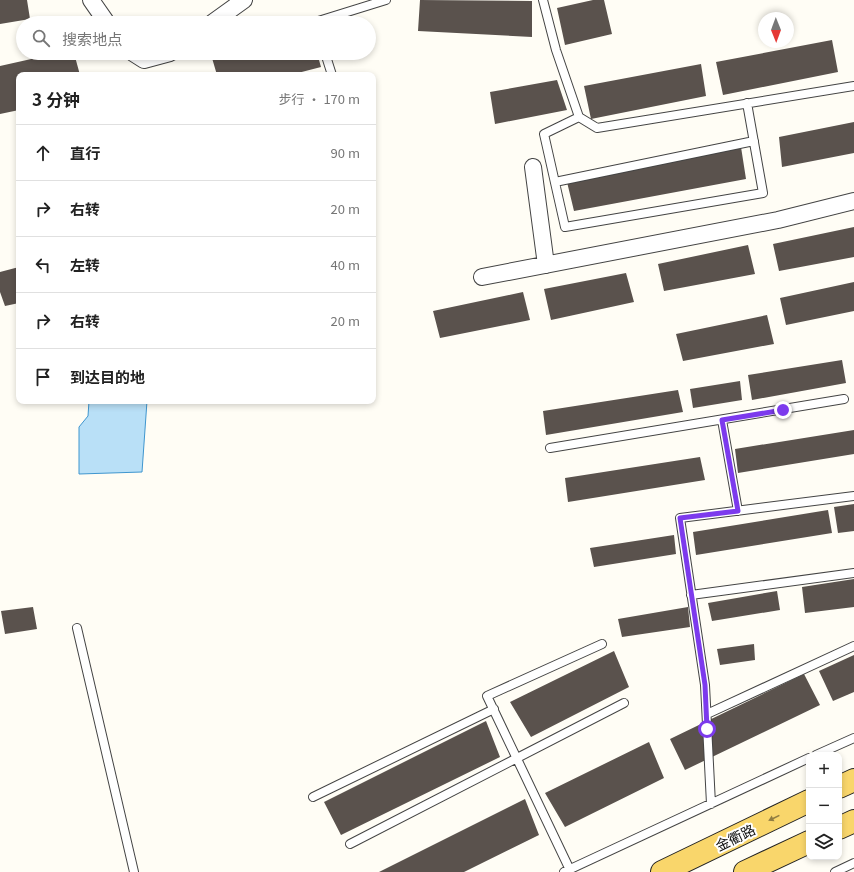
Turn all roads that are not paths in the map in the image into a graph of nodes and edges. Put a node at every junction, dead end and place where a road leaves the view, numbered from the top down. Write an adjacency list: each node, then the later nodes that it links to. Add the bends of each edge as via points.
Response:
1 (91, 0): 5 (street)
2 (244, 0): 6 (street)
3 (386, 0): 7 (lane)
4 (543, 0): 12 (lane, via 556,50)
5 (102, 16)
6 (222, 16)
7 (334, 16)
8 (327, 60): 9 (lane)
9 (331, 72)
10 (854, 86): 11 (lane)
11 (747, 103): 12 (lane, via 597,128); 13 (lane)
12 (579, 117): 15 (lane, via 544,134)
13 (754, 141): 15 (lane); 15 (lane, via 763,193 565,227)
14 (533, 167): 17 (street)
15 (555, 182)
16 (854, 201): 17 (street, via 778,220)
17 (546, 265): 18 (street)
18 (482, 277)
19 (844, 400): 20 (lane)
20 (722, 420): 21 (lane); 23 (lane)
21 (550, 448)
22 (854, 496): 23 (lane)
23 (738, 511): 25 (lane, via 680,518)
24 (854, 572): 25 (lane)
25 (692, 595): 31 (lane)
26 (77, 628): 47 (lane)
27 (602, 644): 30 (lane, via 487,696)
28 (854, 646): 31 (lane)
29 (624, 703): 34 (lane)
30 (494, 709): 34 (lane); 38 (lane)
31 (707, 714): 40 (lane)
32 (854, 738): 33 (lane)
33 (823, 752)
34 (517, 758): 44 (lane); 46 (lane)
35 (806, 759): 40 (lane)
36 (854, 780): 37 (main road)
37 (842, 786)
38 (313, 797)
39 (806, 802): 48 (main road, 金衢路, one-way to 48)
40 (711, 804): 46 (lane)
41 (854, 821): 42 (main road)
42 (842, 827)
43 (806, 843): 49 (main road)
44 (350, 844)
45 (854, 863): 50 (lane)
46 (567, 871)
47 (134, 872)
48 (662, 872)
49 (745, 872)
50 (835, 872)

